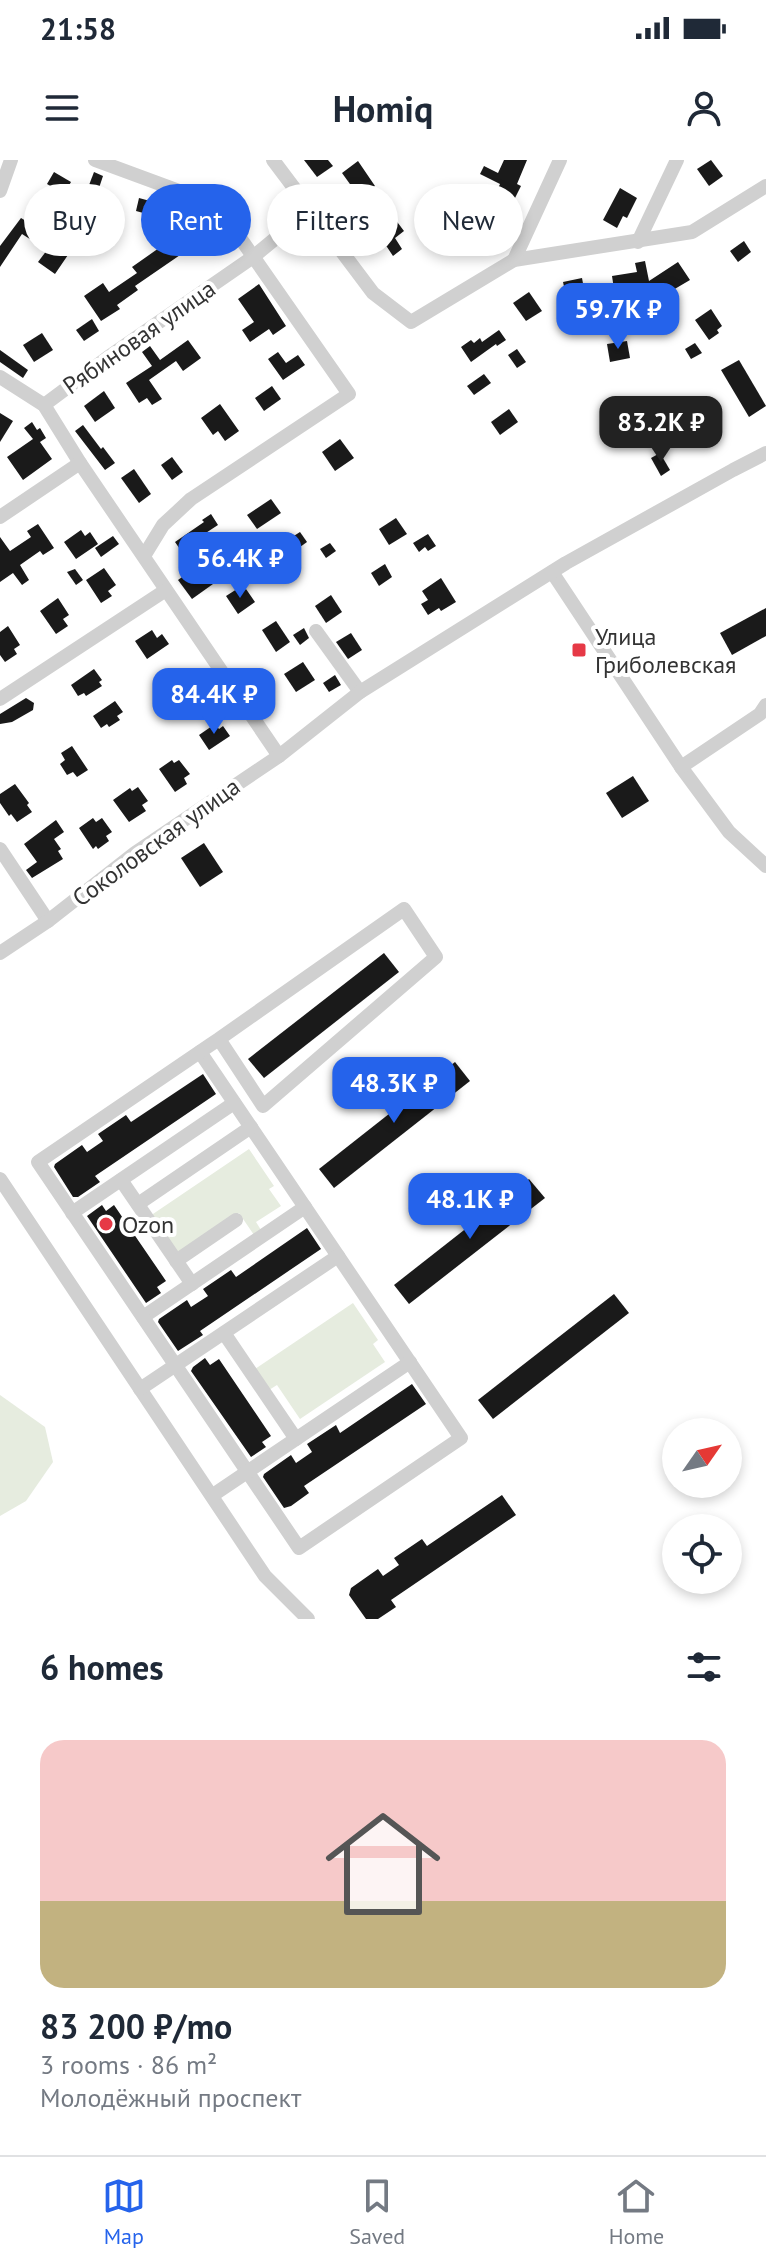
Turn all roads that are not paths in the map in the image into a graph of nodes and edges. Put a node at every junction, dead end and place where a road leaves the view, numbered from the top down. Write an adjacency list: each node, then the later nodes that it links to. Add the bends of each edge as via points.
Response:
1 (11, 160): 8 (street)
2 (95, 160): 12 (street, via 209,202 220,209)
3 (273, 160): 6 (street)
4 (560, 160): 13 (street)
5 (677, 160): 9 (street)
6 (291, 184)
7 (766, 186): 9 (street, via 692,232)
8 (0, 191)
9 (638, 242): 13 (street)
10 (267, 245): 12 (street, Рябиновая улица)
11 (345, 256): 13 (street, via 373,293 411,322)
12 (253, 257): 15 (street, Рябиновая улица); 19 (street, via 349,394 191,499 163,525)
13 (514, 260)
14 (0, 377): 15 (street)
15 (44, 405): 17 (street)
16 (766, 453): 20 (street, Соколовская улица)
17 (80, 463): 18 (street); 19 (street)
18 (0, 517)
19 (144, 556): 21 (street)
20 (552, 572): 23 (street, Соколовская улица); 27 (street)
21 (166, 590): 24 (street); 26 (street)
22 (316, 631): 23 (street)
23 (360, 692): 26 (street, Соколовская улица)
24 (0, 699)
25 (766, 705): 27 (street)
26 (279, 756): 30 (street, Соколовская улица, via 135,853)
27 (681, 767): 29 (street, via 729,832)
28 (0, 849): 30 (street)
29 (766, 866)
30 (48, 921): 31 (street, Соколовская улица)
31 (0, 953)
32 (219, 1039): 32 (street, via 404,909 436,957 263,1106); 33 (street)
33 (200, 1052): 34 (street); 40 (street, via 38,1162)
34 (234, 1103): 35 (street); 37 (street)
35 (251, 1127): 38 (street); 39 (street)
36 (0, 1179): 49 (street)
37 (121, 1180): 38 (street); 40 (street)
38 (138, 1204): 43 (street)
39 (305, 1207): 42 (street); 44 (street)
40 (72, 1213): 45 (street)
41 (236, 1220): 43 (street)
42 (338, 1256): 46 (street); 47 (street)
43 (176, 1261): 44 (street)
44 (192, 1284): 45 (street)
45 (143, 1317): 48 (street)
46 (224, 1333): 48 (street); 50 (street)
47 (410, 1362): 50 (street); 51 (street, via 461,1438 449,1447 299,1548)
48 (176, 1366): 49 (street); 51 (street)
49 (140, 1389): 52 (street)
50 (296, 1439): 51 (street)
51 (247, 1472): 52 (street)
52 (213, 1495): 53 (street, via 265,1576)
53 (308, 1619)

